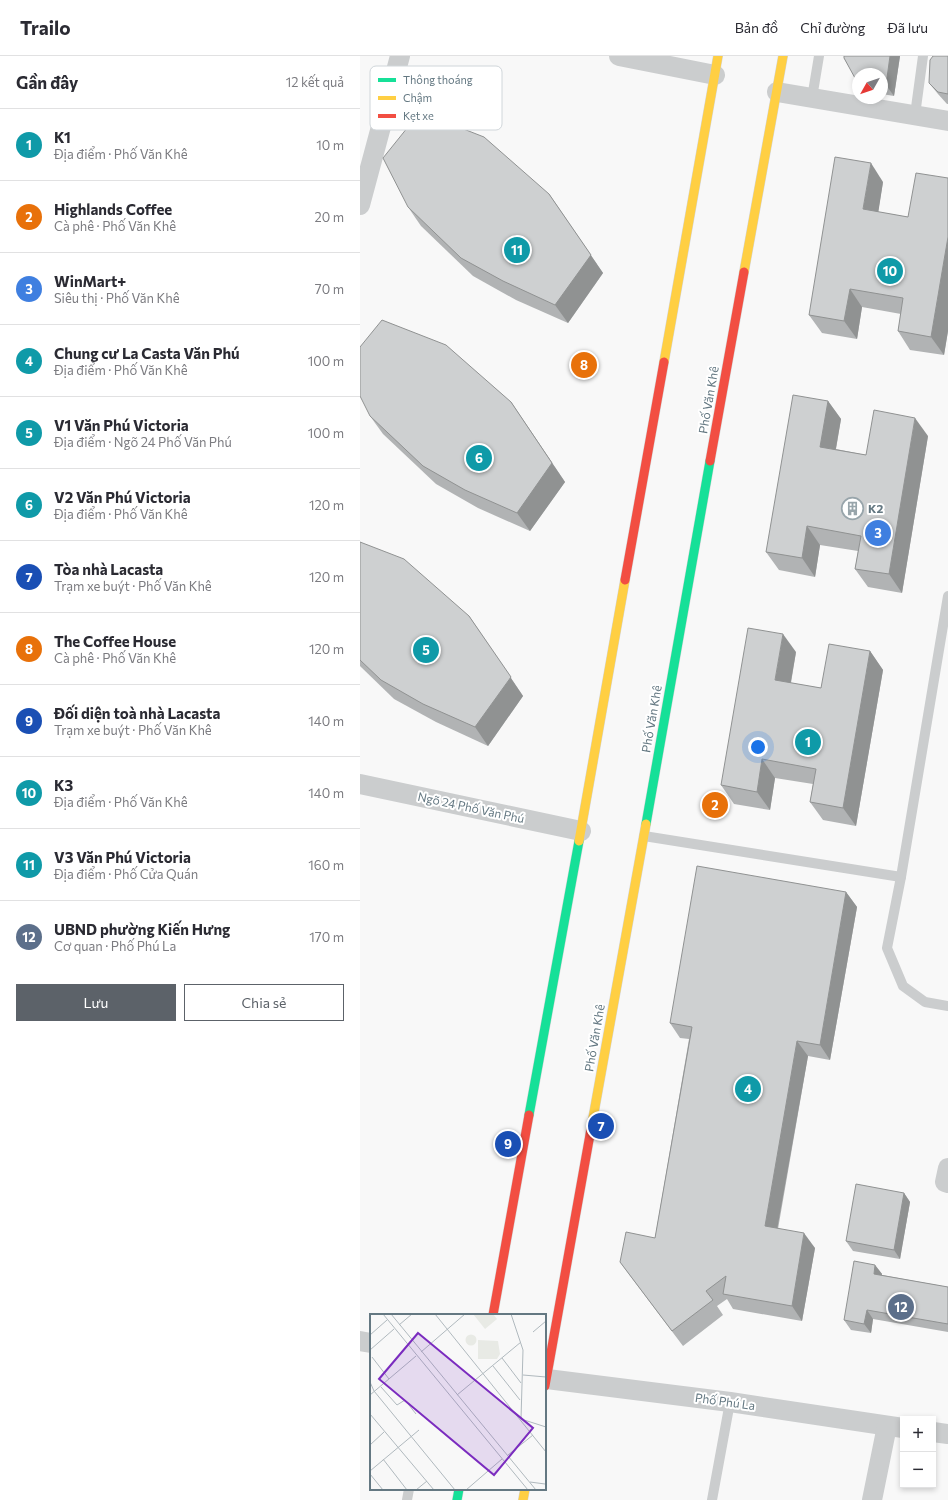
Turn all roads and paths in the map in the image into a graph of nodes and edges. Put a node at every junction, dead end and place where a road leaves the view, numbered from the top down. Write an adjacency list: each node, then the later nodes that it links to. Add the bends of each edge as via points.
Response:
1 (400, 56): 7 (street)
2 (619, 56): 8 (street)
3 (718, 56): 8 (main road)
4 (783, 56): 9 (main road, Phố Văn Khê)
5 (819, 56): 10 (lane)
6 (923, 56): 11 (lane)
7 (397, 66)
8 (715, 76): 17 (main road)
9 (777, 92): 10 (street); 18 (main road, Phố Văn Khê)
10 (812, 98): 11 (street)
11 (915, 115): 12 (street)
12 (948, 121)
13 (380, 130): 14 (street)
14 (360, 205)
15 (948, 596): 19 (lane)
16 (360, 784): 17 (street, Ngõ 24 Phố Văn Phú)
17 (582, 831): 23 (main road)
18 (644, 836): 19 (lane); 26 (main road, Phố Văn Khê)
19 (901, 877): 20 (lane, via 887,948 903,986 924,1002)
20 (948, 1006)
21 (948, 1168): 22 (street, via 945,1182)
22 (948, 1183)
23 (493, 1314)
24 (360, 1341): 25 (street)
25 (370, 1343)
26 (546, 1383): 27 (street, Phố Phú La)
27 (730, 1402): 28 (street, Phố Phú La); 37 (lane)
28 (895, 1427): 38 (street)
29 (936, 1432): 30 (street)
30 (948, 1434)
31 (409, 1490): 34 (lane)
32 (459, 1490): 35 (main road)
33 (526, 1490): 36 (main road)
34 (407, 1500)
35 (457, 1500)
36 (523, 1500)
37 (712, 1500)
38 (872, 1500)

